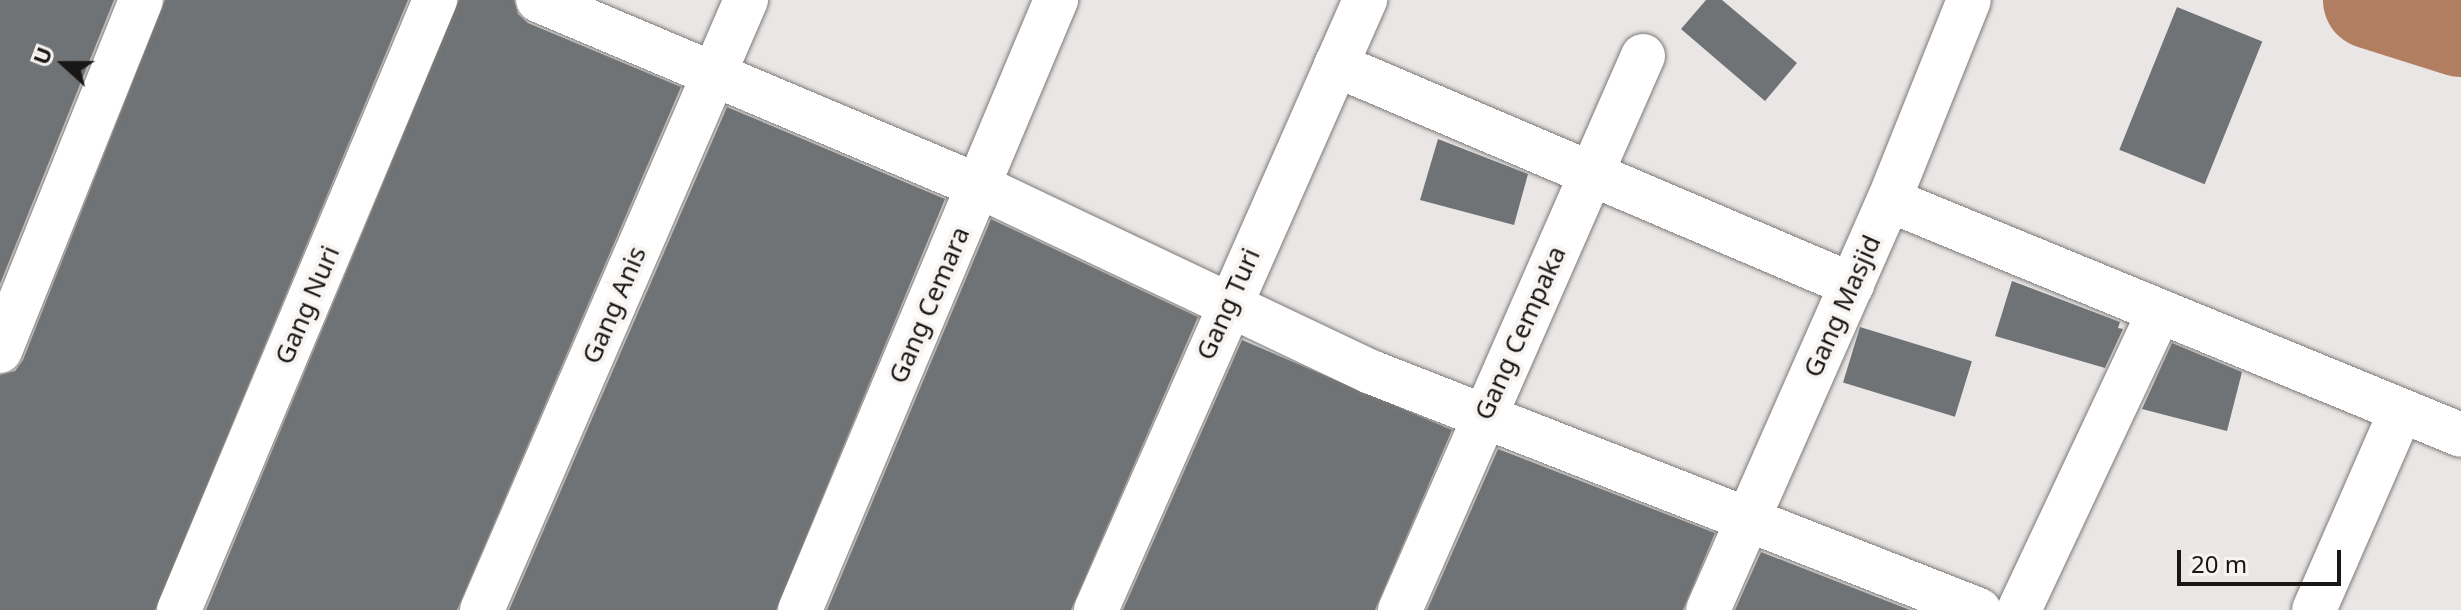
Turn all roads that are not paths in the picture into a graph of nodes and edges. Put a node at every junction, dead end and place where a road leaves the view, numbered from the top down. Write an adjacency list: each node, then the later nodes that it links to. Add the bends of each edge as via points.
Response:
1 (141, 0): 17 (street)
2 (435, 0): 22 (street, Gang Nuri)
3 (538, 0): 10 (street)
4 (746, 0): 10 (street, Gang Anis)
5 (1056, 0): 12 (street, Gang Cemara)
6 (1365, 0): 9 (street, Gang Turi)
7 (1969, 0): 13 (street, Gang Masjid)
8 (1643, 56): 11 (street, Gang Cempaka)
9 (1336, 65): 11 (street); 15 (street, Gang Turi)
10 (714, 73): 12 (street); 23 (street, Gang Anis)
11 (1592, 173): 14 (street); 19 (street, Gang Cempaka)
12 (979, 186): 15 (street); 24 (street, Gang Cemara)
13 (1889, 200): 14 (street, Gang Masjid); 16 (street)
14 (1852, 285): 21 (street, Gang Masjid)
15 (1227, 304): 19 (street, via 1371,372); 25 (street, Gang Turi)
16 (2159, 312): 18 (street); 29 (street)
17 (0, 351)
18 (2401, 411): 20 (street); 30 (street)
19 (1484, 413): 21 (street); 26 (street, Gang Cempaka)
20 (2461, 435)
21 (1748, 516): 27 (street, Gang Masjid); 28 (street)
22 (179, 610)
23 (482, 610)
24 (800, 610)
25 (1096, 610)
26 (1400, 610)
27 (1708, 610)
28 (1979, 610)
29 (2019, 610)
30 (2314, 610)

